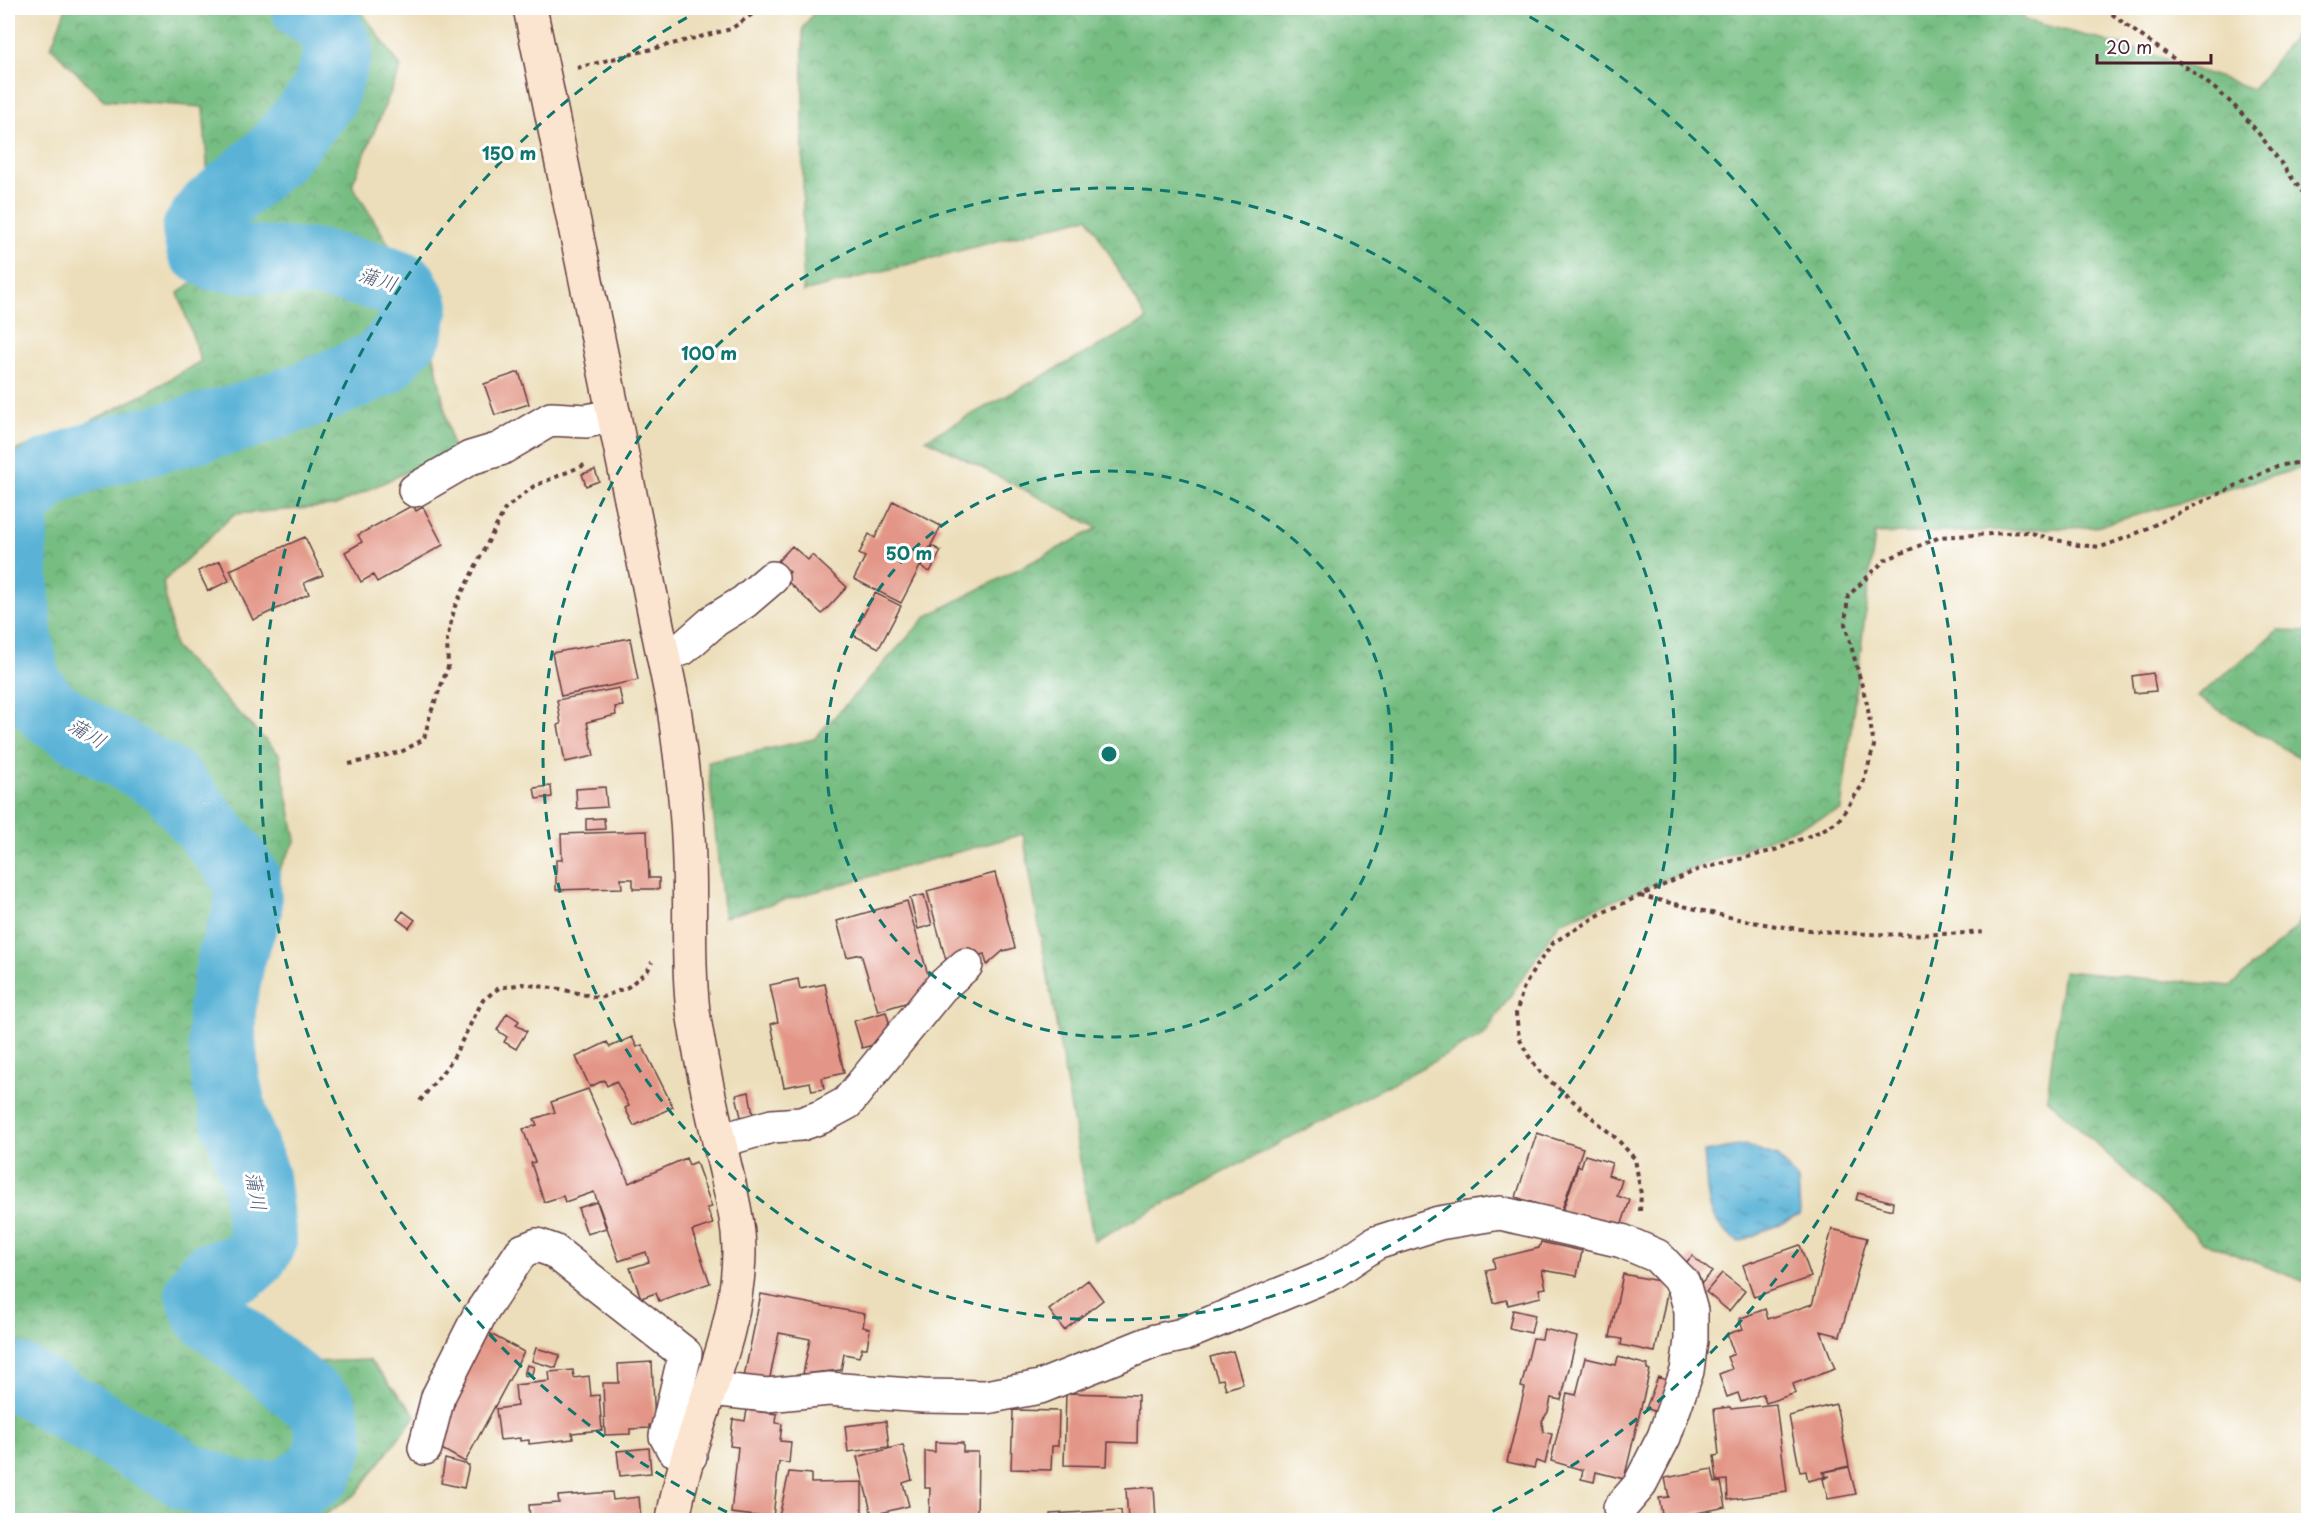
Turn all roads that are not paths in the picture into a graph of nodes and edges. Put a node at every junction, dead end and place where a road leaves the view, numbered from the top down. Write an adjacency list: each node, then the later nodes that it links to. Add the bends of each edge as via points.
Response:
1 (530, 8): 2 (street)
2 (614, 415): 3 (street, via 587,421 551,420 500,449 470,458); 5 (street)
3 (416, 490)
4 (772, 578): 5 (street, via 682,649)
5 (663, 653): 7 (street, via 686,792 688,960 693,1009)
6 (966, 965): 7 (street, via 941,987 847,1103 801,1124 772,1125)
7 (719, 1141): 8 (street, via 735,1210 739,1251 735,1301)
8 (711, 1389): 10 (street); 11 (street, via 767,1395 829,1389 986,1397 1040,1387 1155,1341 1182,1335 1332,1273 1376,1243 1439,1223 1500,1213 1622,1241 1657,1256 1683,1283 1691,1311 1687,1371 1664,1437 1639,1486)
9 (425, 1448): 10 (street, via 438,1397 479,1316 522,1251 537,1245 554,1251 685,1354 666,1436 673,1449)
10 (690, 1456): 12 (street)
11 (1620, 1508)
12 (673, 1521)

